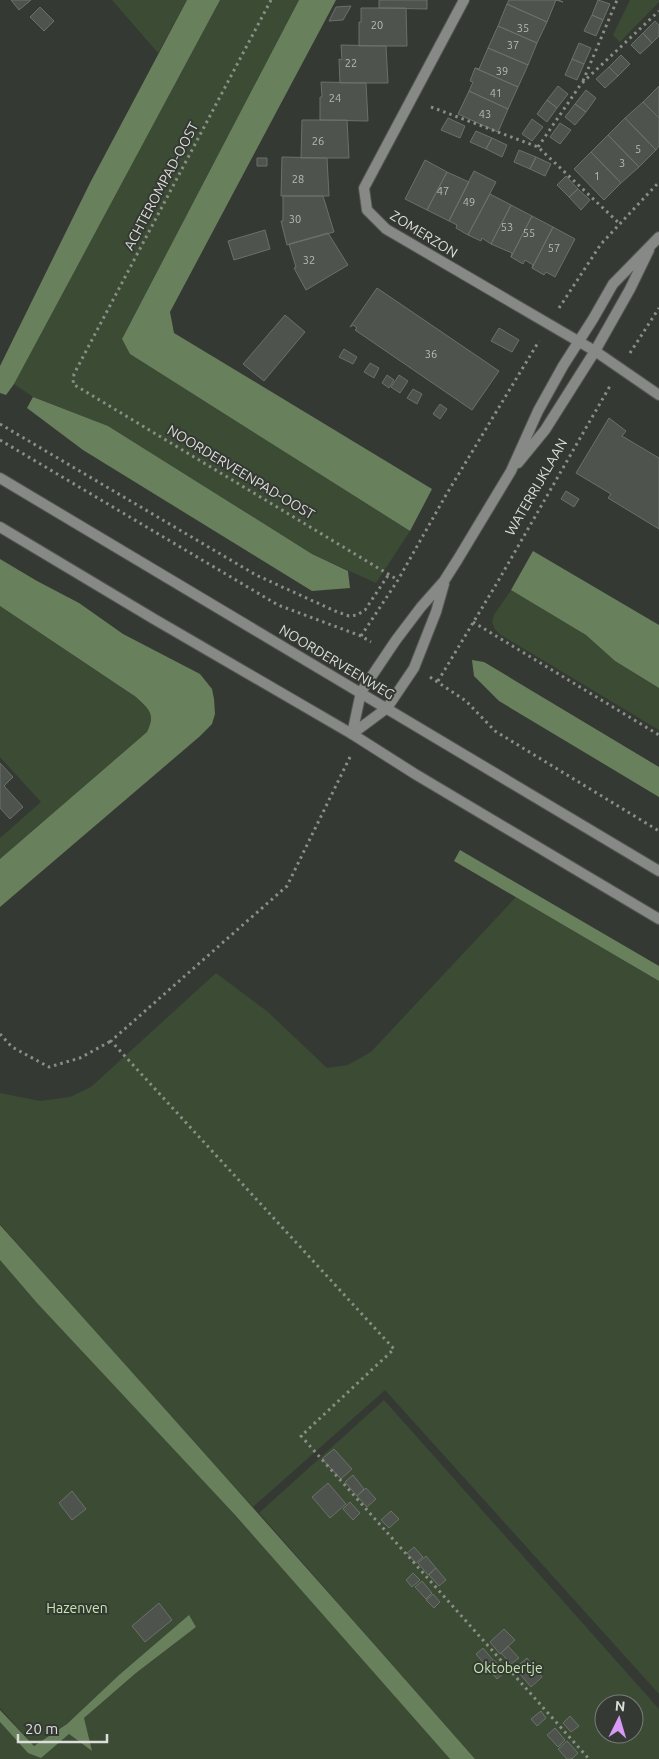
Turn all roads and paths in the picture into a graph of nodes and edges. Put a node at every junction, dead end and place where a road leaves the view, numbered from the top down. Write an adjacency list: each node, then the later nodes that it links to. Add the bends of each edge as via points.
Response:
1 (271, 0): 14 (path, ACHTEROMPAD-OOST, via 74,374)
2 (464, 0): 6 (street, ZOMERZON)
3 (617, 0): 5 (path)
4 (659, 11): 5 (path)
5 (581, 84): 7 (path)
6 (411, 100): 7 (path); 11 (street, ZOMERZON, via 364,188 367,210 386,228)
7 (538, 147): 8 (path)
8 (620, 224)
9 (656, 240): 11 (street, WATERRIJKLAAN, via 613,284); 12 (street, WATERRIJKLAAN)
10 (659, 308): 13 (path, WATERRIJKLAAN)
11 (579, 341): 12 (street, ZOMERZON); 18 (street, WATERRIJKLAAN, via 538,411)
12 (595, 351): 13 (street, ZOMERZON); 18 (street, WATERRIJKLAAN, via 545,430)
13 (621, 368): 15 (street, ZOMERZON); 25 (path, WATERRIJKLAAN)
14 (74, 384): 22 (path, NOORDERVEENPAD-OOST)
15 (659, 395)
16 (0, 424): 22 (path, via 256,575 335,611 349,616 365,610)
17 (0, 440): 23 (path, NOORDERVEENWEG, via 278,605 361,636)
18 (511, 471): 24 (street, WATERRIJKLAAN)
19 (0, 478): 26 (street, NOORDERVEENWEG)
20 (446, 495): 23 (path)
21 (0, 527): 28 (street)
22 (389, 574): 23 (path, NOORDERVEENPAD-OOST)
23 (398, 580)
24 (444, 581): 26 (street, WATERRIJKLAAN, via 396,640); 27 (street, WATERRIJKLAAN, via 436,612 414,668)
25 (473, 622): 29 (path); 30 (path, WATERRIJKLAAN, via 438,681 466,702 495,731)
26 (361, 692): 27 (street, NOORDERVEENWEG); 28 (street, WATERRIJKLAAN)
27 (388, 708): 28 (street, WATERRIJKLAAN); 31 (street, NOORDERVEENWEG)
28 (352, 734): 32 (street); 34 (path, via 350,757 287,886)
29 (659, 735)
30 (659, 830)
31 (659, 871)
32 (659, 919)
33 (0, 1034): 34 (path, via 12,1047 49,1067 80,1058)
34 (111, 1041): 35 (path, via 394,1348 301,1436)
35 (589, 1759)

